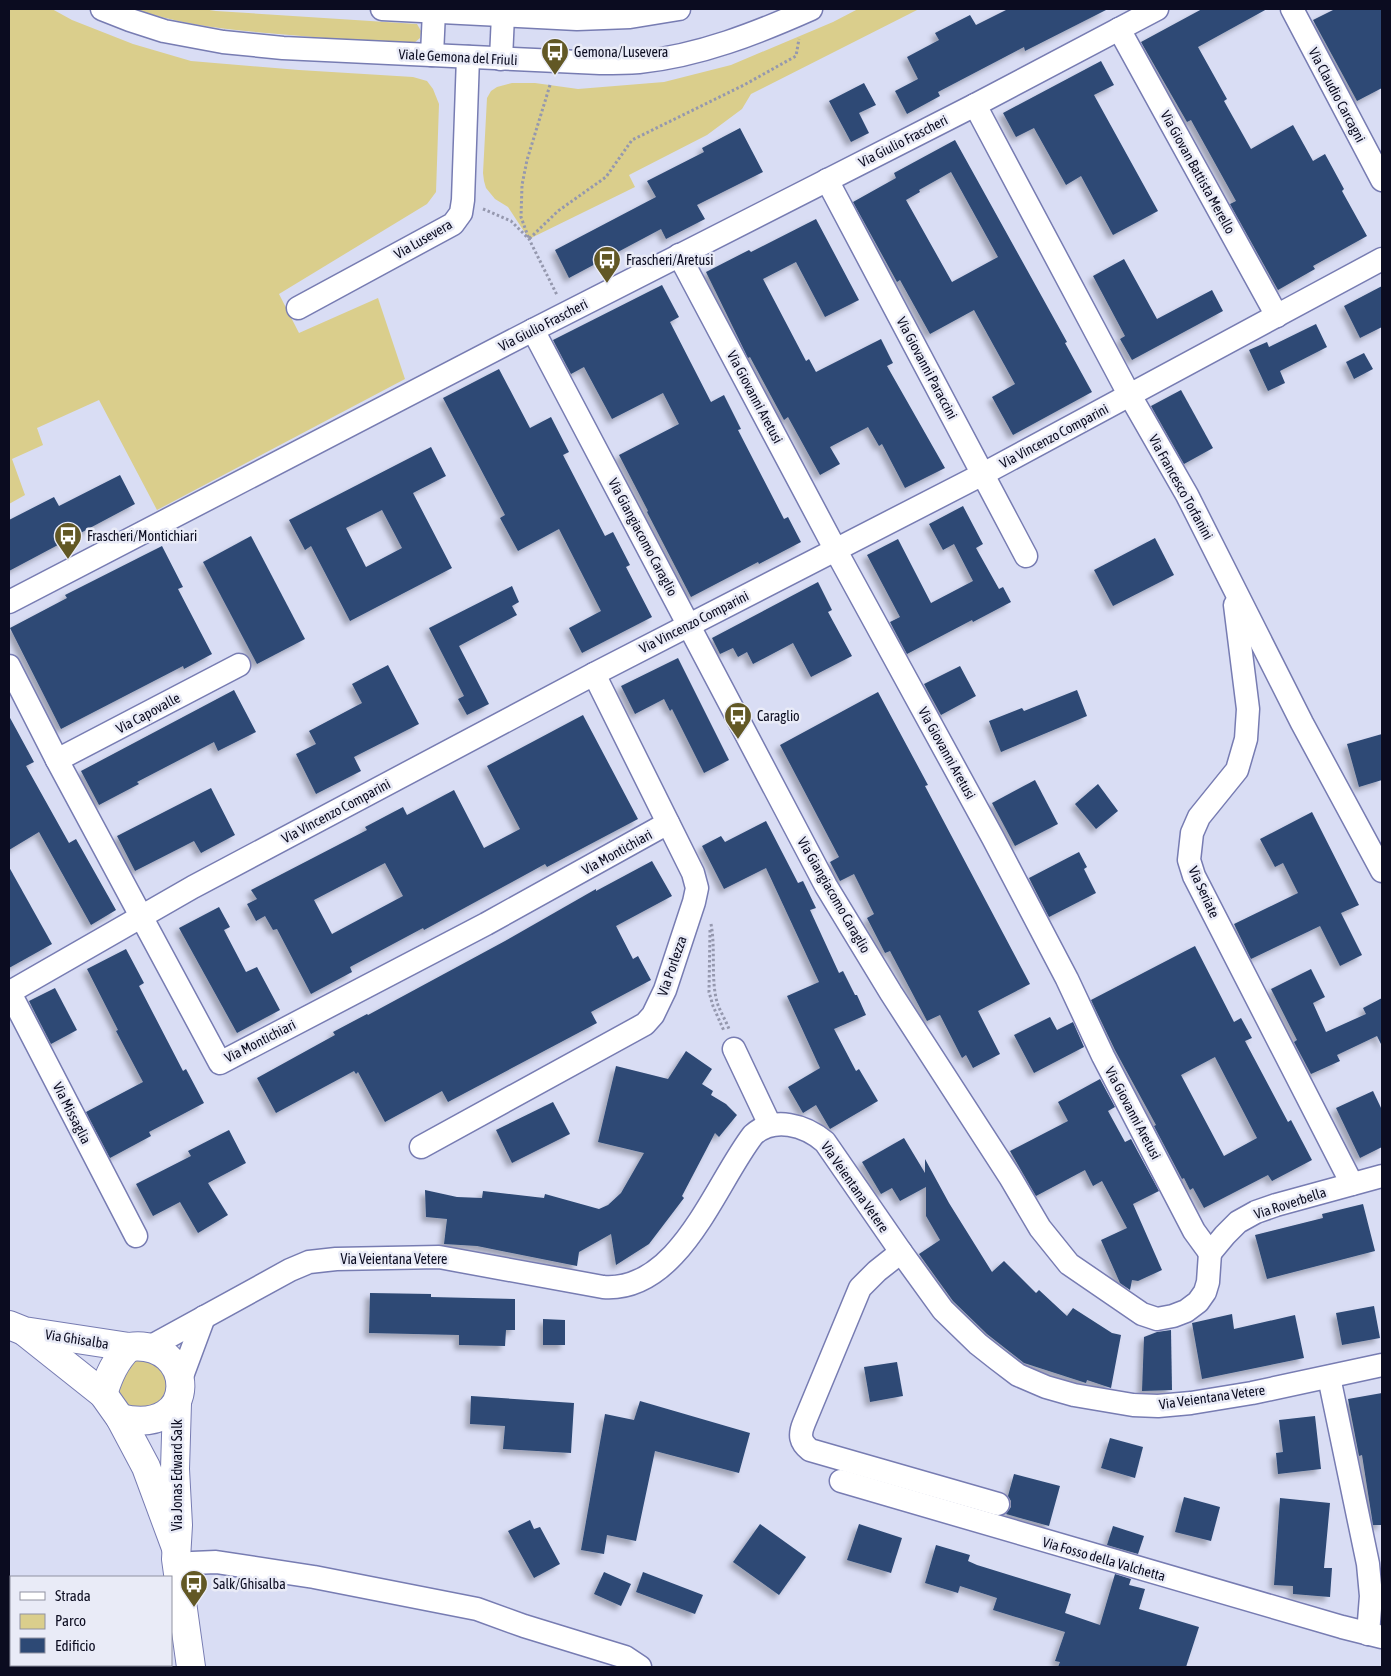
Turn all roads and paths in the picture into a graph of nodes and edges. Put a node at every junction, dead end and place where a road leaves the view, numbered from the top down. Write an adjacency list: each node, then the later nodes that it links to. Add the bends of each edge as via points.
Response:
1 (102, 9): 11 (street, Viale Gemona del Friuli, via 164,31 223,42)
2 (382, 9): 7 (street)
3 (679, 9): 8 (street, via 614,18)
4 (811, 9): 13 (street, Viale Gemona del Friuli, via 748,35 658,59 600,63)
5 (1157, 9): 9 (street, Via Giulio Frascheri)
6 (1292, 9): 17 (street, Via Claudio Carcagni)
7 (434, 11): 8 (street); 11 (street)
8 (504, 15): 13 (street)
9 (1119, 29): 15 (street, Via Giulio Frascheri); 24 (street, Via Giovan Battista Merello)
10 (800, 36): 19 (path, via 796,56 632,140 606,177 558,211)
11 (432, 55): 12 (street, Viale Gemona del Friuli)
12 (468, 57): 13 (street, Viale Gemona del Friuli); 18 (street, Via Lusevera)
13 (501, 59)
14 (550, 85): 19 (path, via 522,185 521,217)
15 (975, 105): 16 (street, Via Giulio Frascheri); 26 (street, Via Francesco Torfanini)
16 (827, 180): 20 (street, Via Giulio Frascheri); 27 (street, Via Giovanni Paraccini)
17 (1382, 180)
18 (463, 200): 19 (path, via 511,221); 22 (street, Via Lusevera, via 461,213 453,224)
19 (529, 239): 23 (path)
20 (679, 255): 23 (street, Via Giulio Frascheri); 28 (street, Via Giovanni Aretusi)
21 (1382, 259): 24 (street, Via Vincenzo Comparini)
22 (298, 308)
23 (566, 314): 25 (street, Via Giulio Frascheri)
24 (1277, 316): 26 (street, Via Vincenzo Comparini)
25 (533, 330): 31 (street, Via Giulio Frascheri); 32 (street, Via Giangiacomo Caraglio)
26 (1130, 396): 27 (street, Via Vincenzo Comparini); 30 (street, Via Francesco Torfanini, via 1187,495)
27 (983, 474): 28 (street, Via Vincenzo Comparini); 29 (street, Via Giovanni Paraccini)
28 (835, 549): 32 (street, Via Vincenzo Comparini); 48 (street, Via Giovanni Aretusi, via 1016,882 1194,1231)
29 (1026, 556)
30 (1232, 586): 38 (street, Via Francesco Torfanini); 45 (street, Via Seriate, via 1246,695 1246,739 1237,770 1195,825 1189,860 1194,876)
31 (9, 602)
32 (690, 625): 35 (street, Via Vincenzo Comparini); 48 (street, Via Giangiacomo Caraglio, via 831,895 1040,1228 1069,1264 1142,1314 1157,1319 1186,1311 1198,1302 1208,1282)
33 (239, 665): 36 (street, Via Capovalle)
34 (9, 666): 36 (street, Via Montichiari)
35 (594, 674): 37 (street, Via Porlezza); 39 (street, Via Vincenzo Comparini)
36 (57, 760): 39 (street, Via Montichiari)
37 (668, 823): 39 (street, Via Montichiari, via 486,924 220,1063); 43 (street, Via Porlezza, via 697,888 653,1015 645,1024)
38 (1382, 870)
39 (142, 916): 40 (street, Via Vincenzo Comparini)
40 (9, 991): 46 (street, Via Missaglia)
41 (734, 1049): 41 (path, via 715,992 714,939 710,920 709,992); 42 (street)
42 (770, 1125): 47 (street, Via Veientana Vetere, via 804,1129 825,1142); 49 (street, Via Veientana Vetere, via 757,1131 747,1143 674,1256 656,1270 621,1287 603,1287 439,1258 336,1259 309,1262 290,1270)
43 (421, 1147)
44 (1382, 1176): 45 (street, Via Roverbella)
45 (1352, 1184): 48 (street, Via Roverbella, via 1256,1212 1238,1222)
46 (136, 1236)
47 (901, 1252): 53 (street, Via Veientana Vetere, via 943,1310 978,1344 1018,1375 1062,1392 1158,1406 1252,1393); 58 (street, via 860,1288 800,1437 810,1450)
48 (1210, 1253)
49 (204, 1317): 51 (street, Via Veientana Vetere); 54 (street)
50 (16, 1328): 51 (street, Via Ghisalba); 55 (street, Via Ghisalba)
51 (139, 1348): 54 (street, via 160,1351 169,1359); 55 (street, via 119,1357)
52 (1382, 1365): 53 (street, Via Veientana Vetere)
53 (1329, 1376): 60 (street, Via Fosso della Valchetta, via 1368,1564)
54 (179, 1391): 56 (street, via 167,1413 146,1422); 59 (street, Via Jonas Edward Salk, via 175,1469)
55 (103, 1394): 56 (street)
56 (120, 1418): 59 (street, Via Jonas Edward Salk, via 146,1467)
57 (841, 1481): 60 (street, Via Fosso della Valchetta)
58 (998, 1504)
59 (177, 1560): 61 (street, Via Jonas Edward Salk); 62 (street, via 216,1562 322,1579 477,1609 625,1657)
60 (1375, 1635)
61 (191, 1667)
62 (640, 1667)

